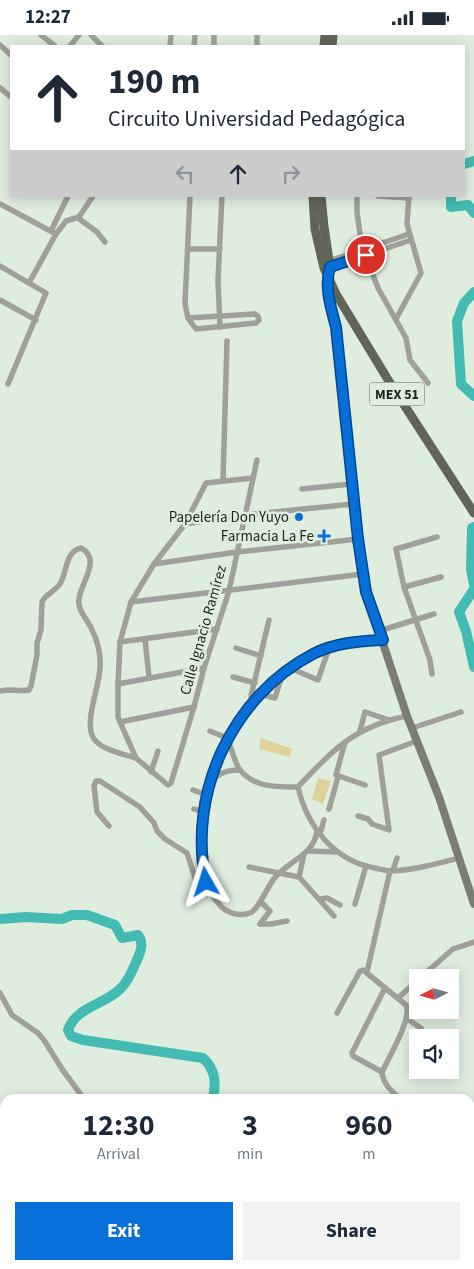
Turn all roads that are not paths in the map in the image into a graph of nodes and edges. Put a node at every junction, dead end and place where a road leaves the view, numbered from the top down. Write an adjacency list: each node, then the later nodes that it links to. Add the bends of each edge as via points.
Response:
1 (41, 35): 5 (street)
2 (79, 35): 6 (street)
3 (91, 35): 7 (street)
4 (0, 45): 8 (street)
5 (54, 45)
6 (71, 45)
7 (101, 45)
8 (10, 54)
9 (68, 197): 19 (street)
10 (92, 197): 18 (street)
11 (190, 197): 22 (street)
12 (222, 197): 23 (street)
13 (313, 197): 26 (main road, MEX 51, via 315,229)
14 (321, 197): 26 (main road, MEX 51)
15 (357, 197): 24 (street)
16 (409, 197): 20 (street)
17 (0, 205): 19 (street)
18 (78, 218): 19 (street, via 66,221); 21 (street)
19 (53, 233): 27 (street)
20 (410, 237): 24 (street); 31 (street, via 420,273)
21 (105, 242)
22 (188, 249): 23 (street); 30 (street, via 185,303)
23 (220, 249): 29 (street)
24 (365, 253): 26 (street); 31 (street, via 378,288)
25 (0, 266): 27 (street)
26 (327, 269): 40 (street, via 340,362); 43 (main road, MEX 51, via 348,315)
27 (28, 283): 32 (street, via 46,293)
28 (0, 300): 32 (street)
29 (219, 317): 30 (street); 33 (street); 33 (street, via 256,314 258,319 256,323)
30 (188, 318): 33 (street, via 196,329)
31 (396, 319): 35 (street, via 406,338 410,359)
32 (36, 320): 36 (street)
33 (220, 327)
34 (228, 341): 39 (street)
35 (428, 383)
36 (8, 384)
37 (257, 460): 38 (street, Calle Ignacio Ramírez)
38 (252, 478): 39 (street); 44 (street, Calle Ignacio Ramírez)
39 (223, 480): 45 (street, via 206,483)
40 (351, 484): 41 (street); 42 (street)
41 (302, 489)
42 (354, 504): 44 (street); 47 (street)
43 (472, 511)
44 (244, 515): 45 (street); 48 (street, Calle Ignacio Ramírez)
45 (185, 524): 49 (street)
46 (436, 537): 52 (street, via 396,549)
47 (358, 539): 48 (street); 50 (street)
48 (237, 552): 49 (street); 53 (street, Calle Ignacio Ramírez)
49 (154, 564): 54 (street)
50 (363, 574): 53 (street); 59 (street)
51 (440, 577): 52 (street)
52 (404, 587): 57 (street)
53 (228, 591): 54 (street); 58 (street, Calle Ignacio Ramírez)
54 (131, 602): 62 (street)
55 (434, 614): 57 (street)
56 (269, 620): 65 (street)
57 (415, 620): 59 (street); 69 (street)
58 (217, 629): 60 (street); 66 (street, Calle Ignacio Ramírez)
59 (379, 631): 61 (street)
60 (145, 639): 62 (street); 70 (street)
61 (383, 640): 64 (street); 79 (street)
62 (120, 642): 73 (street)
63 (236, 648): 65 (street)
64 (329, 648): 67 (street); 67 (street, via 318,680)
65 (261, 656): 72 (street)
66 (204, 668): 70 (street); 77 (street, Calle Ignacio Ramírez)
67 (290, 668): 68 (street)
68 (282, 674): 75 (street); 75 (street, via 275,698)
69 (432, 674)
70 (150, 677): 73 (street)
71 (233, 677): 72 (street)
72 (254, 683): 76 (street)
73 (118, 684): 81 (street)
74 (0, 691): 89 (street, via 29,690 41,630 42,602 55,591 68,560 81,548 91,560 78,604 99,648 100,667 90,721 91,733 102,746)
75 (260, 694): 76 (street)
76 (252, 703): 85 (street)
77 (194, 707): 81 (street); 91 (street, Calle Ignacio Ramírez, via 171,783 168,785)
78 (460, 712): 82 (street)
79 (407, 716): 80 (street); 82 (street)
80 (388, 720): 84 (street); 84 (street, via 365,712)
81 (120, 722): 89 (street)
82 (412, 728): 87 (street)
83 (210, 731): 85 (street)
84 (360, 731): 86 (street)
85 (227, 738): 90 (street); 93 (street)
86 (346, 740): 92 (street, via 336,772); 95 (street)
87 (417, 741): 101 (street, via 379,755 389,830); 107 (street)
88 (158, 751): 91 (street)
89 (136, 758): 91 (street)
90 (239, 770): 93 (street, via 220,773); 95 (street, via 262,785)
91 (151, 772)
92 (338, 777): 94 (street); 99 (street)
93 (211, 781): 97 (street)
94 (365, 785)
95 (298, 787): 104 (street, via 307,817)
96 (193, 790): 97 (street)
97 (207, 795): 100 (street)
98 (194, 809): 100 (street)
99 (329, 809)
100 (204, 812): 114 (street, via 203,869)
101 (361, 816)
102 (324, 819): 104 (street)
103 (110, 826): 114 (street, via 97,813 96,781 140,807 165,839 187,853 199,890 203,894)
104 (319, 833): 105 (street); 106 (street)
105 (306, 852): 106 (street); 112 (street); 113 (street)
106 (337, 852): 110 (street)
107 (459, 858): 111 (street, via 435,865); 118 (street)
108 (397, 859): 111 (street)
109 (249, 867): 112 (street)
110 (366, 867): 111 (street); 117 (street)
111 (392, 870): 124 (street)
112 (278, 873): 113 (street); 116 (street)
113 (299, 877): 115 (street)
114 (210, 892): 116 (street, via 220,906 234,914 254,911)
115 (320, 899): 119 (street, via 327,898); 120 (street)
116 (261, 902): 121 (street, via 270,911 260,924)
117 (355, 904)
118 (474, 904)
119 (340, 905)
120 (334, 916)
121 (287, 921)
122 (474, 942): 123 (street, via 453,949)
123 (430, 969)
124 (367, 972): 125 (street); 129 (street, via 360,971)
125 (386, 987): 128 (street); 132 (street, via 352,1053)
126 (409, 988): 128 (street)
127 (0, 993): 133 (street, via 12,1015 44,1040)
128 (398, 998): 130 (street, via 408,1008)
129 (337, 1013)
130 (407, 1019): 131 (street); 132 (street)
131 (421, 1028)
132 (382, 1072): 134 (street, via 382,1078)
133 (80, 1094)
134 (394, 1094)

